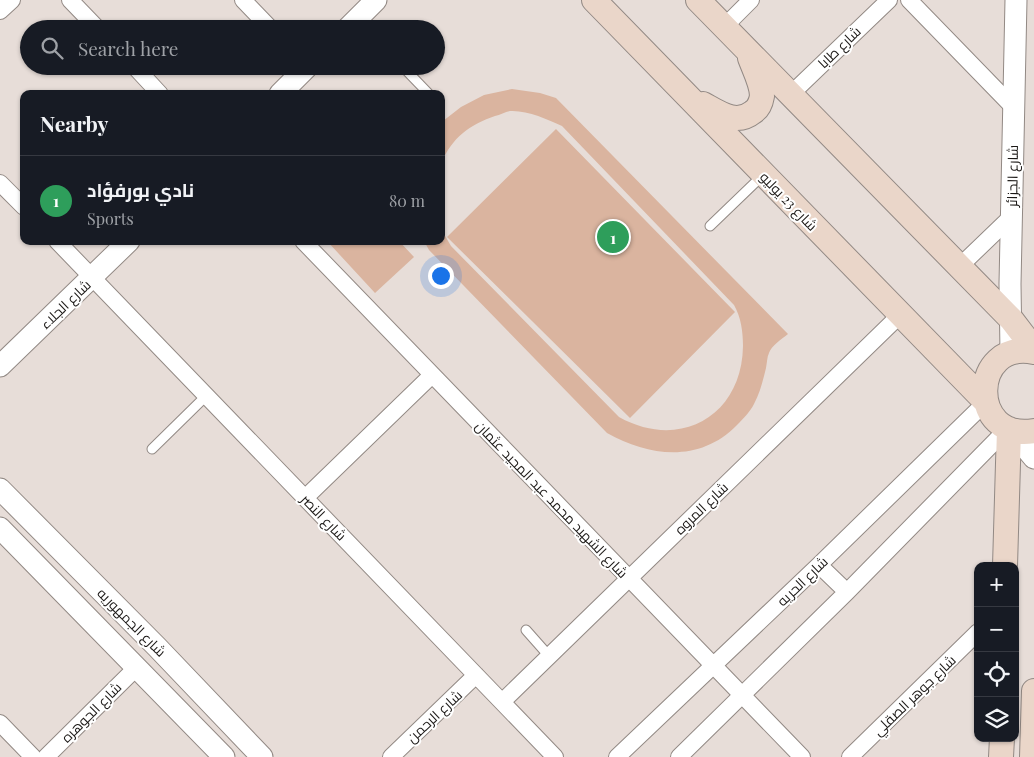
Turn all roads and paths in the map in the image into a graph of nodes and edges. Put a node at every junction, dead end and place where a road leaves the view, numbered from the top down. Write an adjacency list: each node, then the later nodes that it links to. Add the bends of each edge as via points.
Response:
1 (12, 0): 11 (street)
2 (70, 0): 12 (street)
3 (242, 0): 13 (street)
4 (376, 0): 14 (street)
5 (594, 0): 23 (main road, شارع 23 يوليو)
6 (698, 0): 15 (main road)
7 (751, 0): 15 (street)
8 (888, 0): 24 (street, شارع طابا)
9 (909, 0): 25 (street)
10 (1016, 0): 25 (street, شارع الجزائر)
11 (0, 12)
12 (89, 20)
13 (262, 20)
14 (358, 20)
15 (724, 27): 16 (main road)
16 (747, 50): 23 (main road, via 762,96 750,115 727,117); 24 (main road)
17 (142, 75): 20 (street)
18 (299, 75): 21 (street)
19 (411, 75): 22 (lane)
20 (156, 90)
21 (284, 90)
22 (425, 90)
23 (686, 95): 26 (main road, شارع 23 يوليو)
24 (790, 95): 34 (main road)
25 (1014, 108): 29 (street, شارع الجزائر)
26 (764, 175): 30 (lane); 36 (main road, شارع 23 يوليو)
27 (0, 183): 28 (street)
28 (20, 203)
29 (1011, 217): 34 (street); 37 (street, شارع الجزائر)
30 (710, 226)
31 (61, 245): 35 (street, شارع النصر)
32 (125, 245): 35 (street, شارع الجلاء)
33 (307, 245): 40 (street, شارع الشهيد محمد عبد المجيد عثمان)
34 (959, 267): 37 (main road)
35 (92, 278): 39 (street, شارع الجلاء); 41 (street, شارع النصر)
36 (900, 314): 42 (main road, شارع 23 يوليو); 52 (street, شارع المروه)
37 (1011, 319): 38 (main road)
38 (1026, 351): 42 (main road, via 995,364 989,372)
39 (0, 366)
40 (432, 375): 48 (street); 52 (street, شارع الشهيد محمد عبد المجيد عثمان)
41 (206, 396): 45 (lane); 48 (street, شارع النصر)
42 (985, 402): 43 (main road, شارع 23 يوليو, via 990,413); 51 (street, شارع الحريه)
43 (1009, 429): 44 (main road); 46 (street); 50 (main road); 53 (street)
44 (1034, 431)
45 (152, 449)
46 (1034, 458)
47 (0, 489): 63 (street, شارع الجمهوريه)
48 (305, 498): 59 (street, شارع النصر)
49 (0, 528): 58 (street, شارع الجمهوريه)
50 (1005, 562)
51 (819, 565): 53 (street); 57 (street, شارع الحريه)
52 (629, 578): 56 (street, شارع المروه); 57 (street, شارع الشهيد محمد عبد المجيد عثمان)
53 (846, 592): 61 (street)
54 (526, 630): 56 (lane)
55 (974, 636): 75 (street, شارع جوهر الصقلي)
56 (549, 656): 62 (street, شارع المروه)
57 (714, 666): 61 (street, شارع الشهيد محمد عبد المجيد عثمان); 72 (street, شارع الحريه)
58 (136, 668): 65 (street, شارع الجمهوريه); 67 (street, شارع الجوهره)
59 (476, 676): 62 (street, شارع النصر); 70 (street, شارع الرحمن)
60 (1034, 691): 77 (main road)
61 (742, 695): 73 (street); 74 (street, شارع الشهيد محمد عبد المجيد عثمان)
62 (502, 702): 71 (street, شارع النصر)
63 (225, 718): 65 (street); 69 (street, شارع الجمهوريه)
64 (0, 723): 67 (street)
65 (205, 738): 68 (street, شارع الجمهوريه)
66 (1002, 742): 76 (main road)
67 (33, 757)
68 (224, 757)
69 (262, 757)
70 (391, 757)
71 (555, 757)
72 (618, 757)
73 (679, 757)
74 (802, 757)
75 (850, 757)
76 (1001, 757)
77 (1032, 757)

